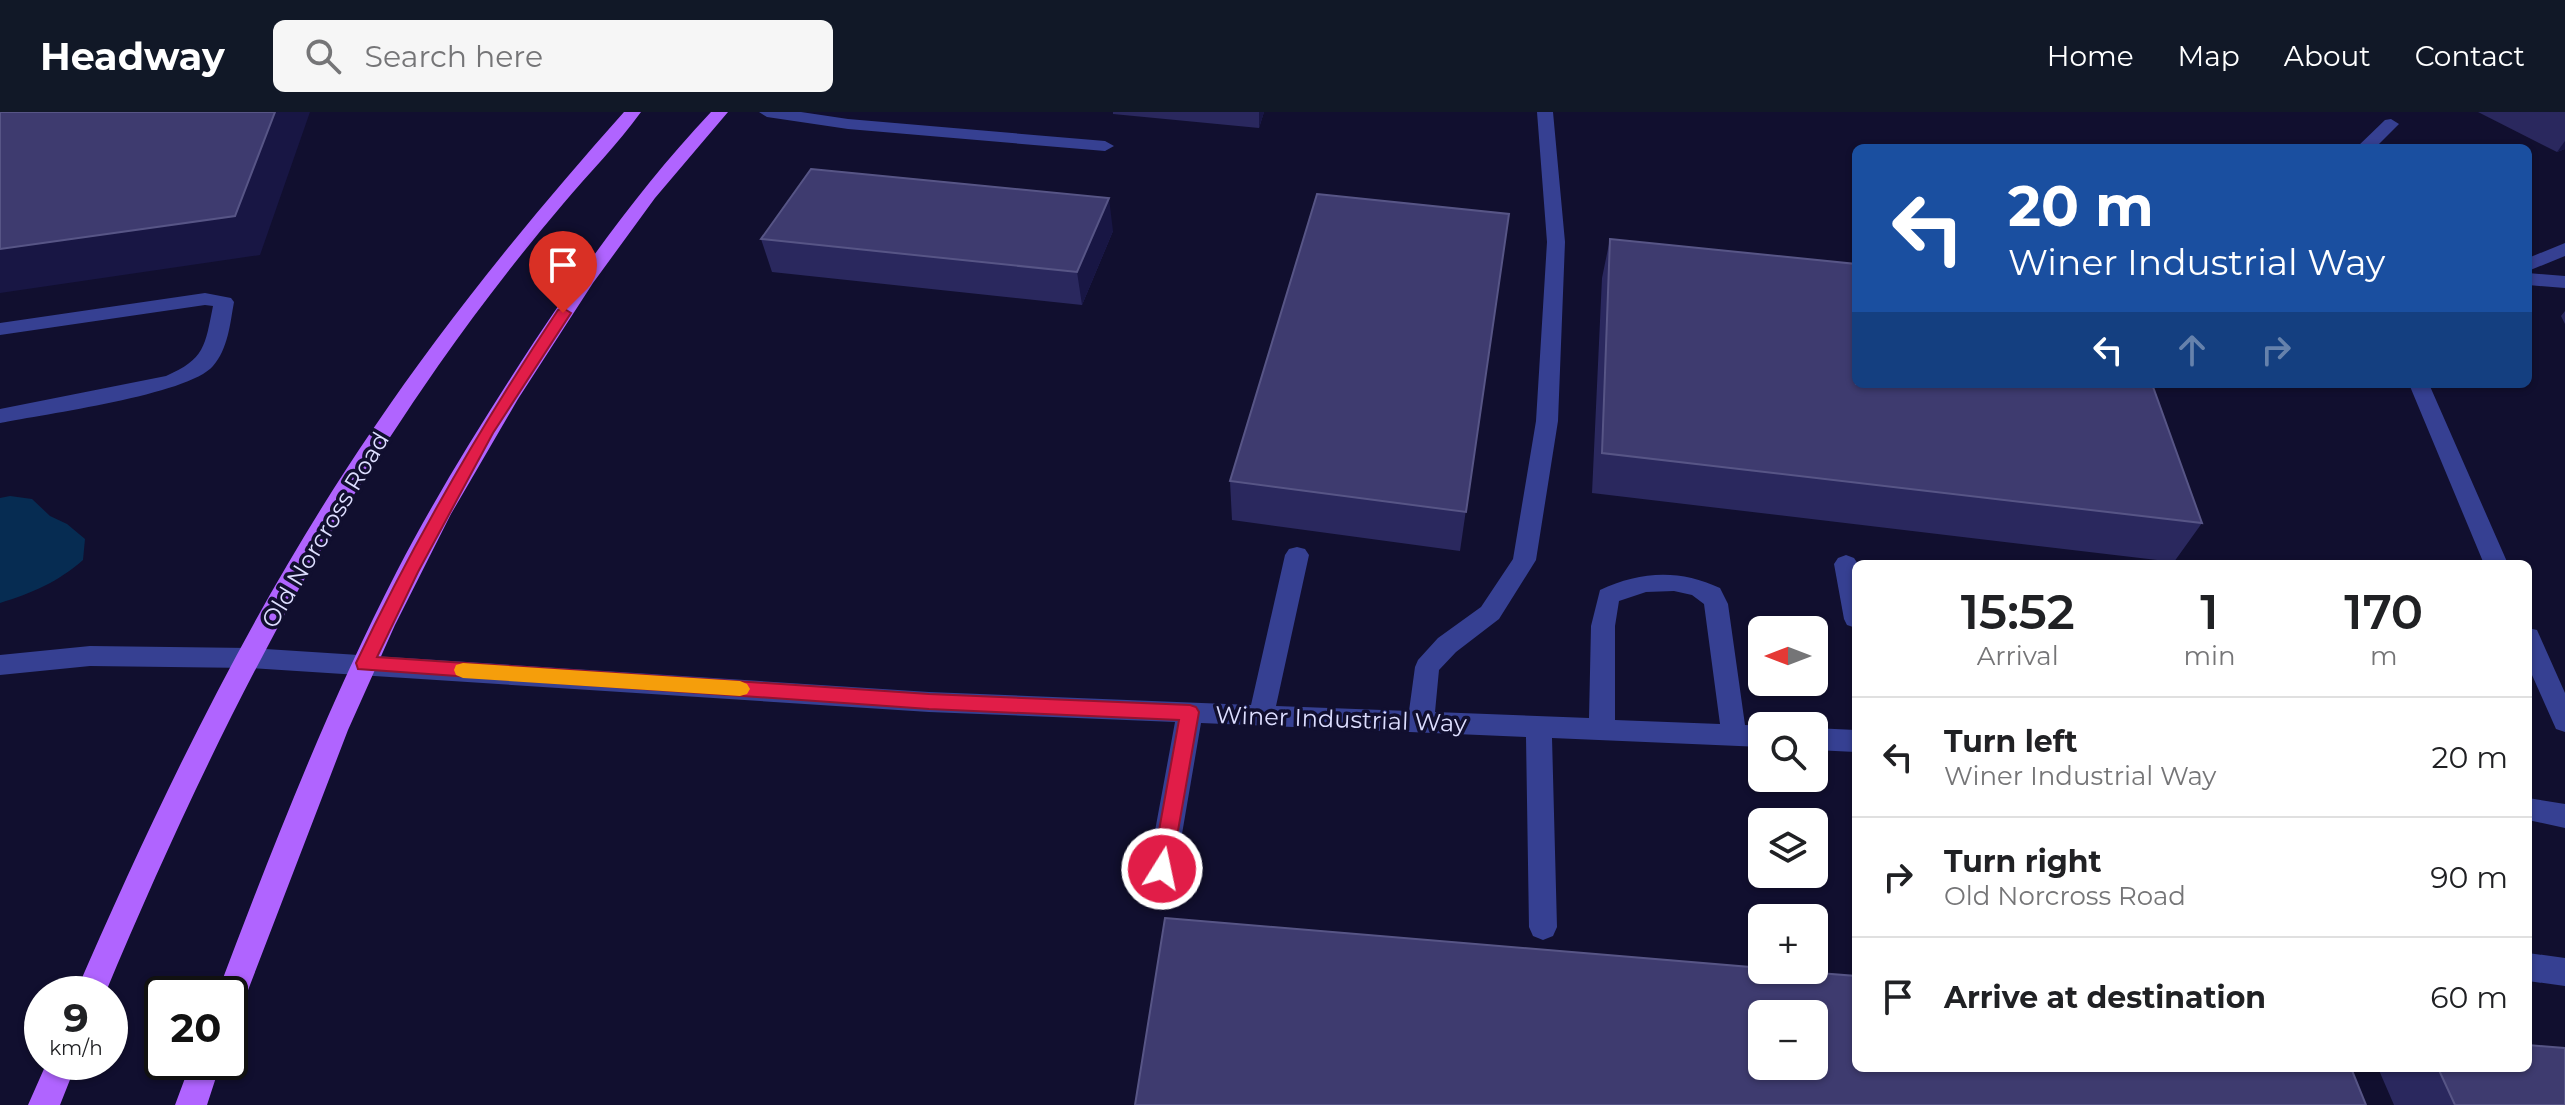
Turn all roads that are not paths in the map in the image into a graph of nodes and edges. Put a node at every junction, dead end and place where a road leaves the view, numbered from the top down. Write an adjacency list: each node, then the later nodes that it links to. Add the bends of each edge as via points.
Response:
1 (633, 112): 20 (main road, Old Norcross Road, via 550,205 430,361 358,468)
2 (720, 112): 21 (main road, via 579,289 486,432)
3 (767, 112): 7 (street)
4 (1545, 112): 25 (street, via 1556,242 1547,421 1524,560 1490,613 1427,667)
5 (2391, 124): 6 (street)
6 (2369, 144)
7 (1105, 146)
8 (2565, 249): 9 (street)
9 (2532, 263)
10 (2532, 279): 11 (street)
11 (2565, 282)
12 (0, 329): 14 (street, via 205,299 224,302 213,355 198,371 171,382)
13 (2421, 388): 16 (street)
14 (0, 416)
15 (1297, 555): 24 (street)
16 (2494, 560)
17 (1846, 564): 18 (street)
18 (1852, 597)
19 (2532, 646): 26 (street)
20 (250, 658): 21 (street, Winer Industrial Way); 22 (street, Winer Industrial Way, via 90,656); 39 (main road, Old Norcross Road, via 182,787)
21 (365, 663): 23 (street, Winer Industrial Way, via 929,702); 40 (main road)
22 (0, 665)
23 (1190, 712): 24 (street, Winer Industrial Way); 35 (street)
24 (1261, 716): 25 (street, Winer Industrial Way)
25 (1421, 722): 27 (street, Winer Industrial Way)
26 (2565, 722)
27 (1539, 727): 28 (street, Winer Industrial Way); 36 (street)
28 (1602, 730): 29 (street, Winer Industrial Way); 29 (street, via 1608,596 1624,587 1682,583 1712,594 1716,604)
29 (1734, 735): 30 (street, Winer Industrial Way)
30 (1748, 736)
31 (1828, 740): 32 (street)
32 (1852, 741)
33 (2532, 810): 34 (street)
34 (2565, 816)
35 (1162, 869)
36 (1543, 927)
37 (2532, 968): 38 (street)
38 (2565, 972)
39 (98, 976)
40 (239, 976)
41 (54, 1080): 43 (main road)
42 (200, 1080): 44 (main road)
43 (44, 1105)
44 (191, 1105)

